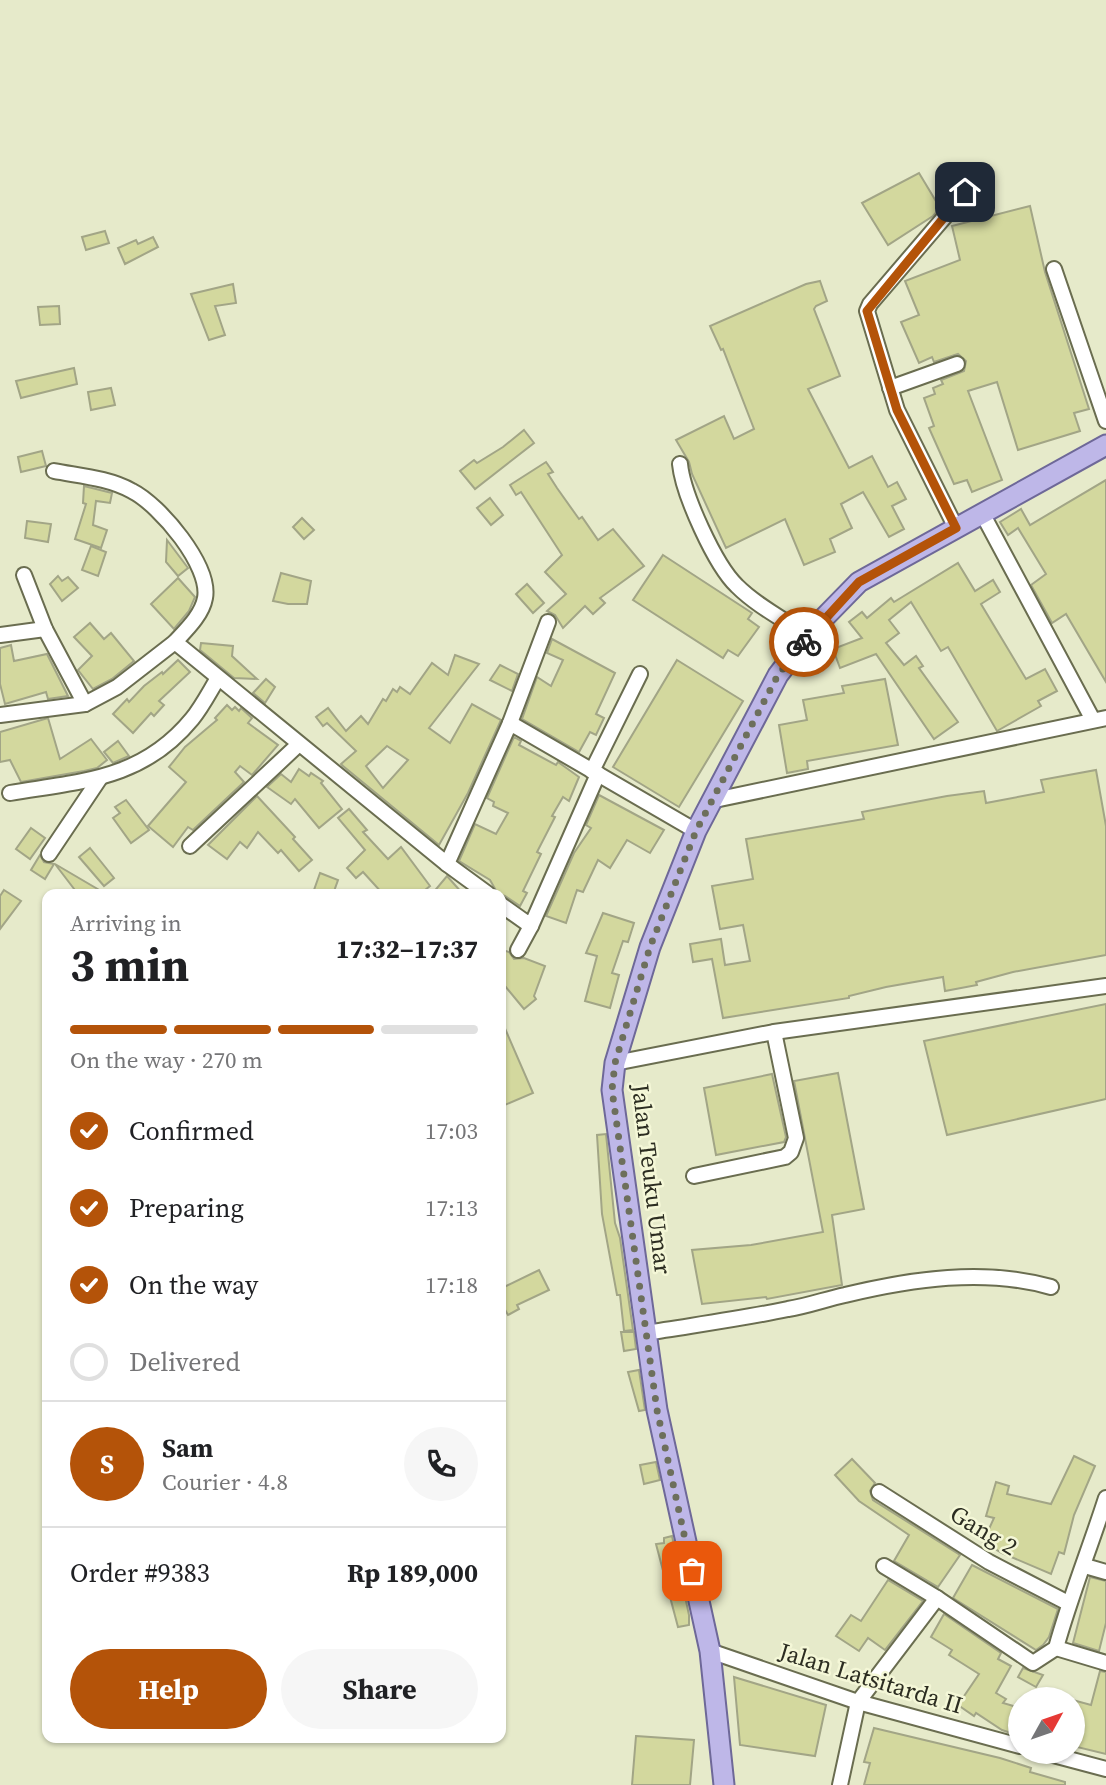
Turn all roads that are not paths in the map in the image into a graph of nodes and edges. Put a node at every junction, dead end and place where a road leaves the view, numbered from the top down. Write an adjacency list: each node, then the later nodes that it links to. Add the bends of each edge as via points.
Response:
1 (965, 192): 4 (street, via 867,311)
2 (1054, 270): 5 (street)
3 (957, 364): 4 (street)
4 (890, 388): 10 (street)
5 (1106, 421)
6 (1106, 445): 9 (main road, Jalan Teuku Umar)
7 (680, 464): 15 (street, via 691,502 725,571 748,595)
8 (54, 471): 16 (street, via 132,491 156,508 181,536 200,571 206,597)
9 (982, 513): 10 (main road, Jalan Teuku Umar); 21 (street)
10 (956, 528): 15 (main road, Jalan Teuku Umar, via 859,582)
11 (24, 575): 13 (street)
12 (548, 622): 22 (street)
13 (45, 629): 14 (street); 19 (street)
14 (0, 635)
15 (808, 636): 27 (main road, Jalan Teuku Umar, via 778,675)
16 (176, 642): 18 (street); 19 (street, via 117,687)
17 (640, 674): 24 (street)
18 (218, 678): 23 (street); 25 (street, via 191,720 153,755 132,768)
19 (85, 704): 20 (street)
20 (0, 715)
21 (1100, 719): 27 (street)
22 (510, 723): 24 (street); 31 (street)
23 (299, 744): 29 (street); 31 (street)
24 (595, 772): 28 (street); 34 (street)
25 (100, 778): 26 (street); 30 (street)
26 (10, 793)
27 (710, 801): 28 (main road, Jalan Teuku Umar)
28 (696, 831): 38 (main road, Jalan Teuku Umar, via 650,947)
29 (190, 846)
30 (49, 854)
31 (447, 864): 32 (street)
32 (481, 889)
33 (506, 908): 34 (street)
34 (531, 926): 35 (street)
35 (518, 950)
36 (1106, 986): 37 (street)
37 (774, 1032): 38 (street); 39 (street, via 796,1138 791,1152)
38 (615, 1063): 41 (main road, Jalan Teuku Umar, via 612,1090)
39 (694, 1176)
40 (1051, 1287): 41 (street, via 993,1277 929,1279 791,1309)
41 (646, 1333): 50 (main road, Jalan Teuku Umar, via 657,1410)
42 (879, 1492): 48 (street, Gang 2, via 989,1562)
43 (1106, 1498): 45 (street)
44 (884, 1566): 47 (street)
45 (1085, 1566): 46 (street); 48 (street)
46 (1106, 1572)
47 (937, 1598): 49 (street, via 1032,1663); 52 (street)
48 (1068, 1603): 49 (street)
49 (1056, 1648): 51 (street)
50 (710, 1651): 52 (street, Jalan Latsitarda II); 56 (main road, Jalan Teuku Umar)
51 (1106, 1662)
52 (858, 1702): 53 (street, Jalan Latsitarda II); 57 (street)
53 (1008, 1743)
54 (1085, 1763): 55 (street)
55 (1106, 1769)
56 (724, 1785)
57 (840, 1785)

